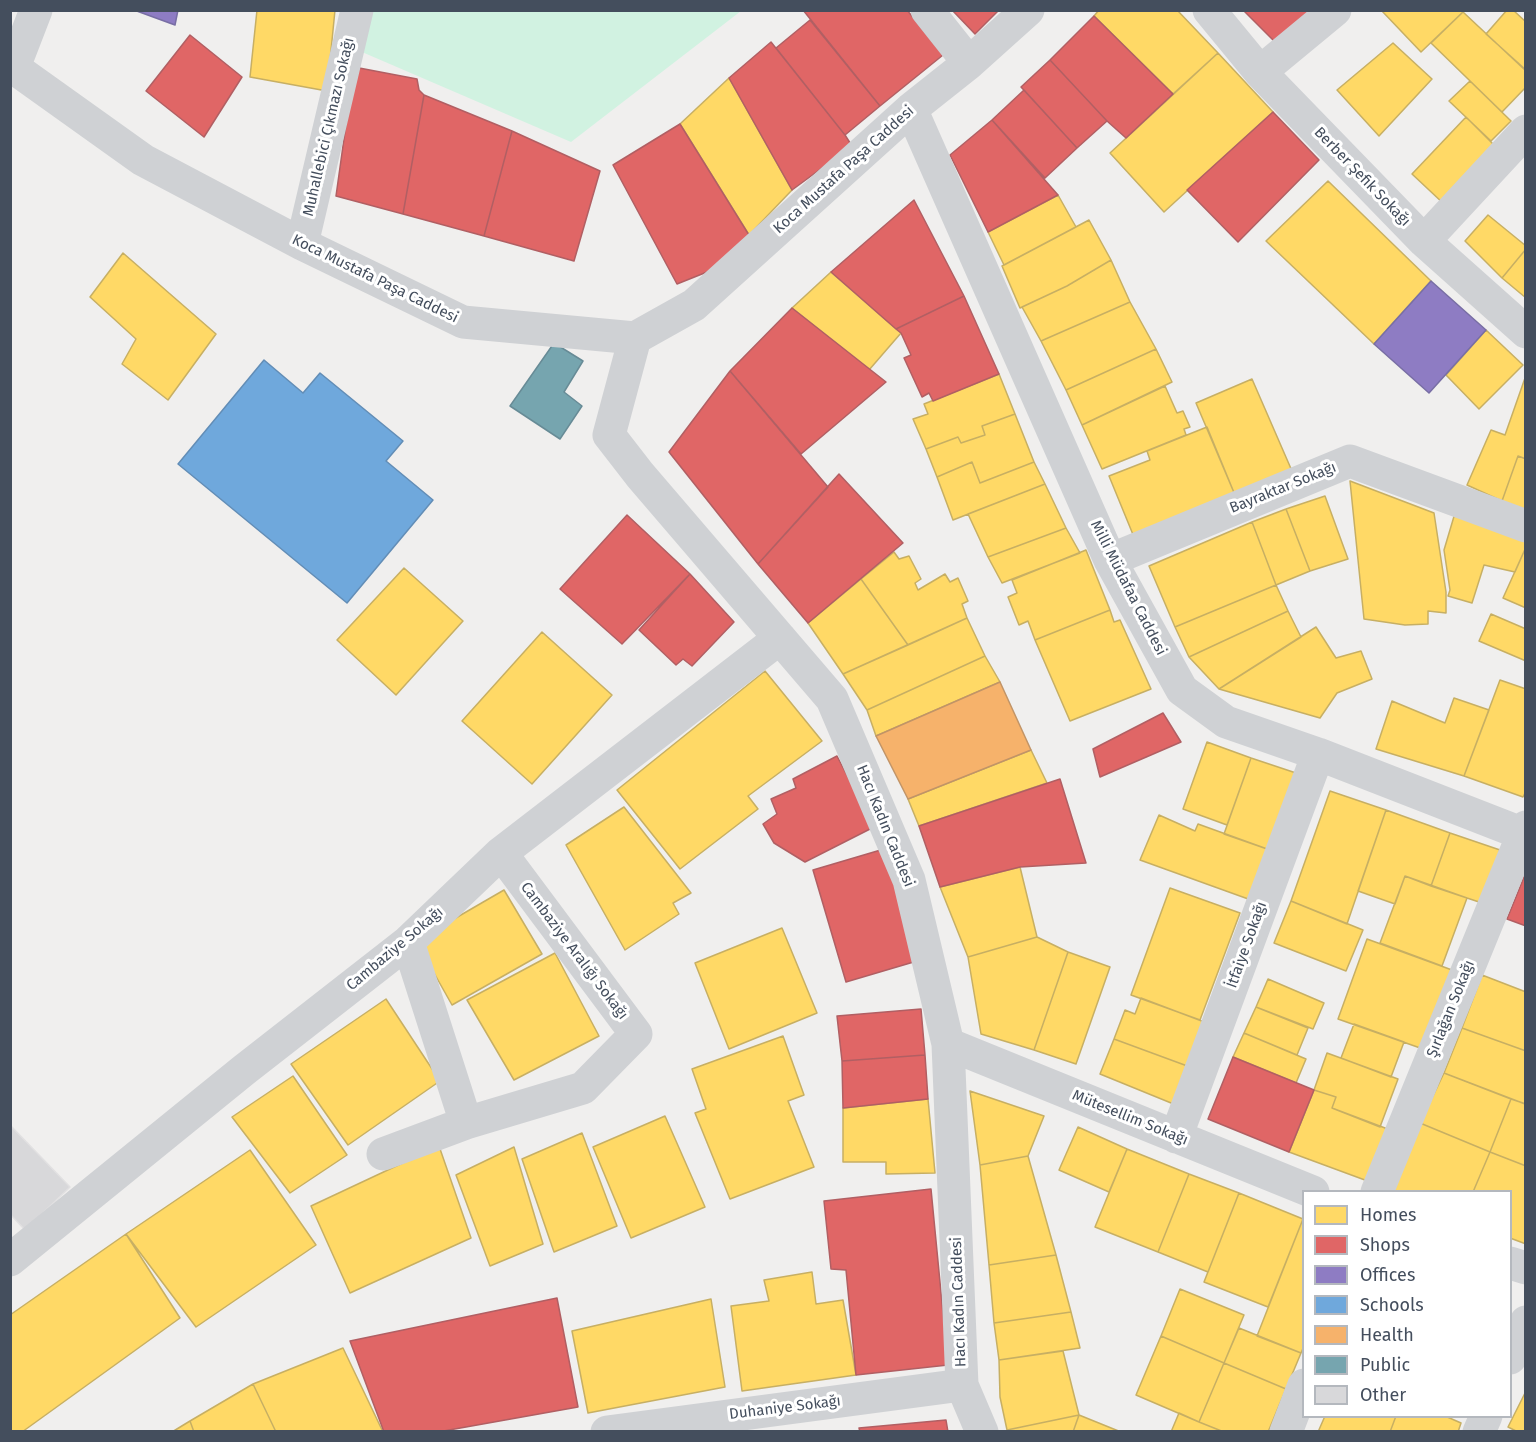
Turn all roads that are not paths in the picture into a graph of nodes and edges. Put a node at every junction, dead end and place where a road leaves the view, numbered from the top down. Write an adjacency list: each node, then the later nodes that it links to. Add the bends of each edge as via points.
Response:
1 (36, 10): 8 (street)
2 (357, 10): 13 (street, Muhallebici Çıkmazı Sokağı)
3 (927, 10): 7 (street)
4 (1028, 10): 7 (street, Koca Mustafa Paşa Caddesi)
5 (1209, 10): 9 (street, Berber Şefik Sokağı)
6 (1335, 10): 9 (street)
7 (969, 63): 10 (street, Koca Mustafa Paşa Caddesi)
8 (12, 66): 13 (street, Koca Mustafa Paşa Caddesi, via 143,160)
9 (1260, 72): 12 (street, Berber Şefik Sokağı)
10 (910, 109): 15 (street, Koca Mustafa Paşa Caddesi, via 694,305); 17 (street, Milli Müdafaa Caddesi)
11 (1526, 131): 12 (street)
12 (1424, 241): 14 (street, Berber Şefik Sokağı)
13 (302, 244): 15 (street, Koca Mustafa Paşa Caddesi, via 463,322)
14 (1526, 332)
15 (634, 338): 18 (street, Hacı Kadın Caddesi, via 609,435)
16 (1526, 526): 17 (street, Bayraktar Sokağı, via 1350,461)
17 (1110, 560): 19 (street, Milli Müdafaa Caddesi, via 1182,690 1226,722)
18 (780, 638): 21 (street, Cambaziye Sokağı); 23 (street, Hacı Kadın Caddesi, via 832,699 909,880)
19 (1318, 754): 20 (street, Milli Müdafaa Caddesi); 25 (street, İtfaiye Sokağı)
20 (1525, 832): 28 (street, Şırlağan Sokağı)
21 (501, 853): 22 (street, Cambaziye Sokağı); 24 (street, Cambaziye Aralığı Sokağı, via 636,1034 583,1089)
22 (408, 942): 24 (street); 29 (street, Cambaziye Sokağı)
23 (948, 1044): 25 (street, Mütesellim Sokağı); 32 (street, Hacı Kadın Caddesi)
24 (466, 1123): 26 (street, Cambaziye Aralığı Sokağı)
25 (1176, 1137): 27 (street, Mütesellim Sokağı)
26 (383, 1154)
27 (1309, 1190)
28 (1377, 1190)
29 (10, 1260)
30 (1526, 1322): 31 (street)
31 (1512, 1354)
32 (962, 1385): 34 (street, Duhaniye Sokağı); 35 (street, Hacı Kadın Caddesi)
33 (1302, 1390): 36 (street)
34 (607, 1431)
35 (982, 1431)
36 (1286, 1431)

